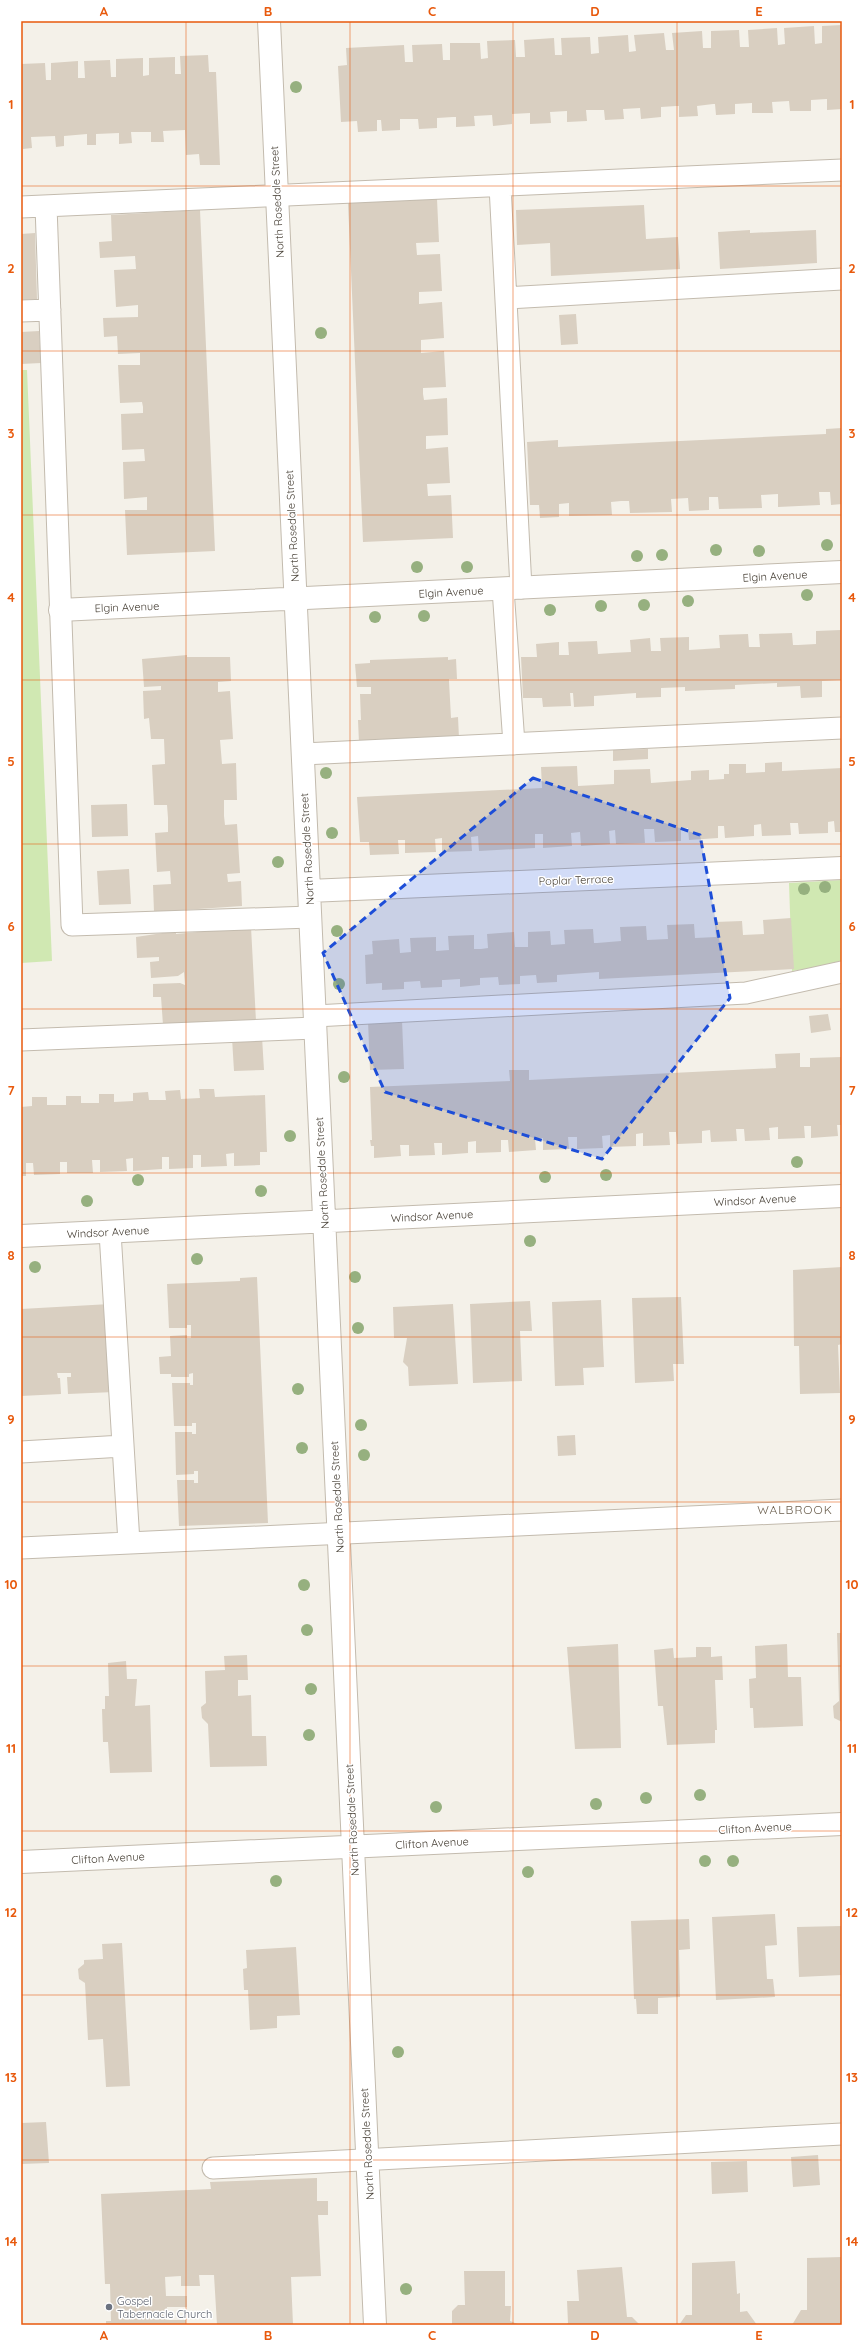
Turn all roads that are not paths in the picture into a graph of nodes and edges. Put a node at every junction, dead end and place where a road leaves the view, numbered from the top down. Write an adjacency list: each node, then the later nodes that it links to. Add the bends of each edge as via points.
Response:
1 (269, 21): 4 (street, North Rosedale Street)
2 (842, 170): 3 (lane)
3 (500, 186): 4 (lane); 8 (lane)
4 (277, 196): 5 (lane); 13 (street, North Rosedale Street)
5 (46, 206): 6 (lane); 9 (lane)
6 (21, 208)
7 (842, 279): 8 (lane)
8 (506, 298): 12 (lane)
9 (50, 310): 10 (lane); 14 (lane)
10 (21, 312)
11 (842, 572): 12 (street, Elgin Avenue)
12 (512, 589): 13 (street, Elgin Avenue); 16 (lane)
13 (296, 599): 14 (street, Elgin Avenue); 17 (street, North Rosedale Street)
14 (60, 610): 20 (lane, via 72,925)
15 (842, 728): 16 (lane)
16 (514, 744): 17 (lane)
17 (303, 754): 19 (street, North Rosedale Street)
18 (842, 868): 19 (street, Poplar Terrace)
19 (309, 891): 20 (street, North Rosedale Street)
20 (310, 916): 22 (street, North Rosedale Street)
21 (842, 972): 22 (lane, via 746,993)
22 (315, 1022): 23 (lane); 25 (street, North Rosedale Street)
23 (21, 1040)
24 (842, 1196): 25 (street, Windsor Avenue)
25 (324, 1221): 26 (street, Windsor Avenue); 31 (street, North Rosedale Street)
26 (110, 1232): 27 (street, Windsor Avenue); 28 (lane)
27 (21, 1236)
28 (123, 1446): 29 (lane); 32 (lane)
29 (21, 1452)
30 (842, 1510): 31 (lane)
31 (339, 1533): 32 (lane); 35 (street, North Rosedale Street)
32 (129, 1543): 33 (lane)
33 (21, 1548)
34 (842, 1824): 35 (street, Clifton Avenue)
35 (353, 1847): 36 (street, Clifton Avenue); 38 (street, North Rosedale Street)
36 (21, 1862)
37 (842, 2134): 38 (lane)
38 (368, 2161): 39 (lane); 40 (street, North Rosedale Street)
39 (213, 2168)
40 (375, 2325)

